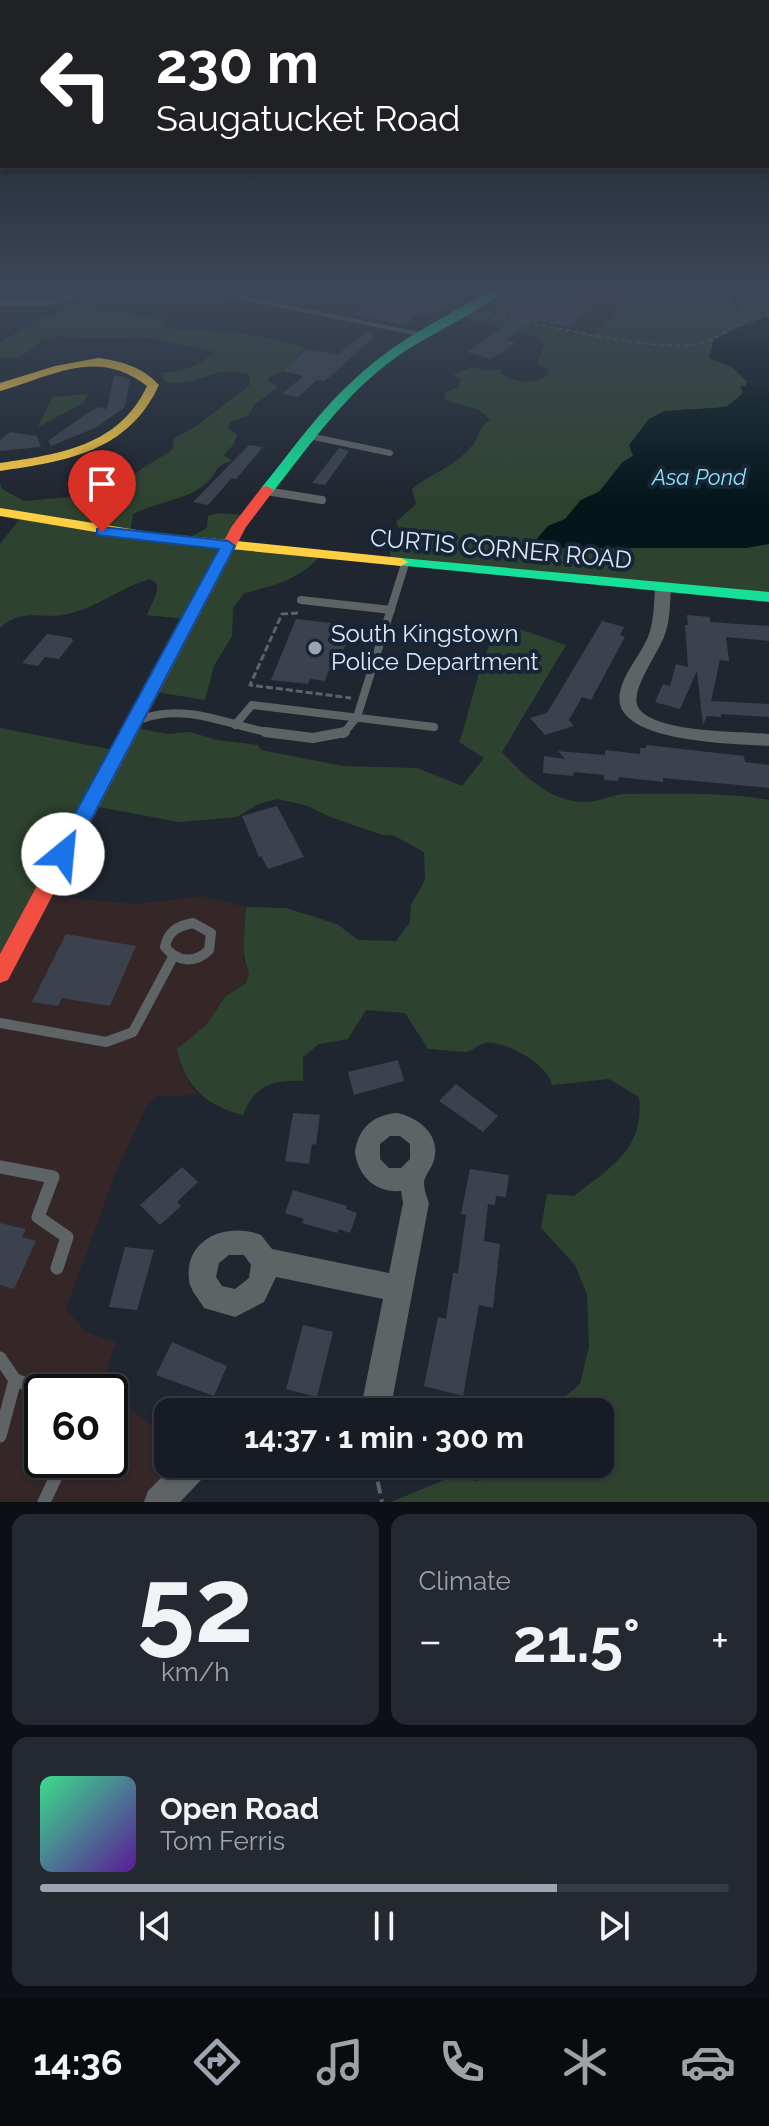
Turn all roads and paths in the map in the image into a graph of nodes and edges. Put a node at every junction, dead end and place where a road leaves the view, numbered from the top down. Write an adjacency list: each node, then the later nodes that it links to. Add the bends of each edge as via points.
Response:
1 (387, 360): 3 (street, via 363,377)
2 (0, 387): 5 (street, via 99,361 134,366 153,385 152,400 113,434 59,457)
3 (309, 436): 4 (lane); 6 (street)
4 (390, 453)
5 (0, 467)
6 (265, 491): 7 (lane); 9 (street)
7 (322, 500)
8 (0, 512): 9 (street, CURTIS CORNER ROAD, via 89,530)
9 (228, 546): 10 (street, CURTIS CORNER ROAD); 18 (street)
10 (405, 564): 11 (street, CURTIS CORNER ROAD); 14 (lane)
11 (663, 588): 12 (street, CURTIS CORNER ROAD); 21 (street, via 656,638 628,687 631,709 652,727)
12 (769, 597)
13 (301, 600): 14 (lane)
14 (391, 610): 16 (lane)
15 (300, 613): 16 (path, via 282,614 250,685)
16 (363, 699): 17 (lane)
17 (357, 717): 19 (lane, via 252,705); 19 (lane, via 343,735 326,739); 20 (lane)
18 (132, 724): 19 (lane, via 162,712); 23 (street)
19 (235, 725)
20 (434, 727)
21 (769, 740)
22 (173, 957): 24 (lane, via 133,1032 106,1042)
23 (0, 974)
24 (0, 1023)
25 (0, 1167): 28 (lane, via 53,1177 38,1217 67,1237)
26 (410, 1176): 29 (street, via 416,1203)
27 (264, 1261): 29 (street)
28 (57, 1268)
29 (399, 1289): 33 (street)
30 (0, 1358): 31 (lane)
31 (15, 1380): 32 (lane); 34 (lane)
32 (24, 1383)
33 (378, 1398)
34 (0, 1436)
35 (55, 1478): 38 (lane)
36 (182, 1478): 39 (street)
37 (377, 1478): 40 (path)
38 (44, 1502)
39 (159, 1502)
40 (382, 1502)

